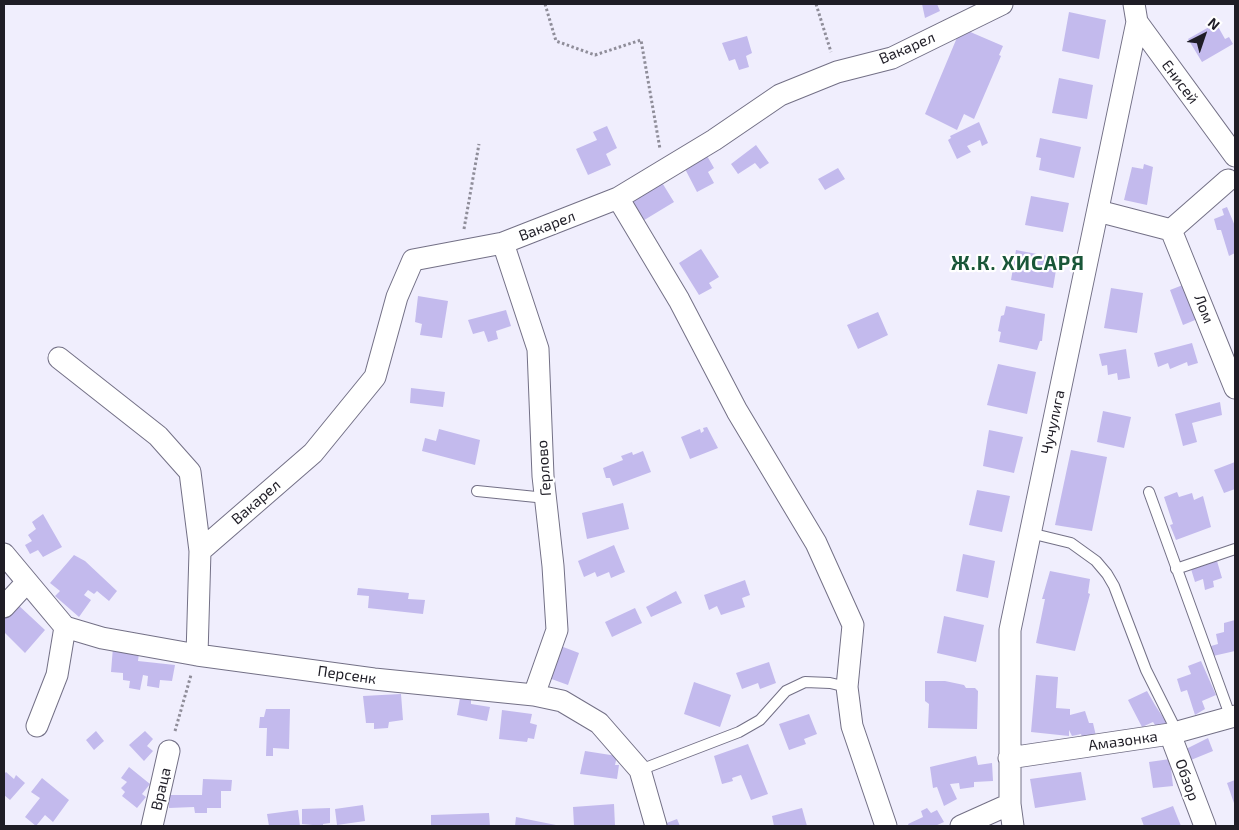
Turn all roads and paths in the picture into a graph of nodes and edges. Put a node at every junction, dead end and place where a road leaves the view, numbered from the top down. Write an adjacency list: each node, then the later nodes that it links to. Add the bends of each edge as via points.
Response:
1 (545, 4): 8 (path, via 556,41 596,55 641,40)
2 (816, 4): 5 (path)
3 (1002, 4): 5 (street, Вакарел, via 892,58)
4 (1135, 13): 7 (street, Енисей); 11 (street, Чучулига)
5 (837, 72): 8 (street, Вакарел, via 780,95)
6 (479, 144): 14 (path)
7 (1235, 156)
8 (664, 169): 10 (street, Вакарел)
9 (1228, 180): 12 (street)
10 (618, 198): 13 (street, Вакарел); 29 (street, via 679,300 737,411 816,543 853,625)
11 (1098, 211): 12 (street); 20 (street, Чучулига)
12 (1172, 230): 16 (street, Лом)
13 (503, 243): 14 (street, Вакарел); 19 (street, Герлово, via 538,348)
14 (460, 251): 22 (street, Вакарел, via 413,260 397,297 375,376 313,453)
15 (59, 358): 22 (street, via 158,436 190,472)
16 (1235, 388)
17 (477, 491): 19 (lane)
18 (1149, 492): 24 (lane)
19 (546, 498): 30 (street, Герлово, via 557,630)
20 (1028, 536): 33 (lane, via 1034,534 1071,543 1096,561 1107,574); 35 (street, Чучулига, via 1010,630)
21 (1235, 549): 24 (lane)
22 (200, 551): 28 (street)
23 (4, 554): 25 (street)
24 (1176, 569): 31 (lane)
25 (27, 582): 26 (street); 27 (street)
26 (4, 607)
27 (65, 627): 28 (street, Персенк, via 102,638); 32 (street, via 57,675)
28 (197, 655): 30 (street, Персенк, via 374,679); 34 (path)
29 (846, 687): 36 (lane, via 805,682 786,690 760,720 739,732); 40 (street, via 852,726)
30 (534, 695): 36 (street, Персенк, via 562,700 599,723)
31 (1233, 717): 33 (street, Амазонка)
32 (37, 726)
33 (1174, 733): 35 (street, Амазонка); 43 (street, Обзор)
34 (170, 751): 38 (street, Враца)
35 (1009, 758): 37 (street, Чучулига)
36 (640, 770): 39 (street, Персенк)
37 (1010, 804): 41 (street); 42 (street, Чучулига)
38 (152, 826)
39 (656, 826)
40 (886, 826)
41 (961, 826)
42 (1013, 826)
43 (1205, 826)

